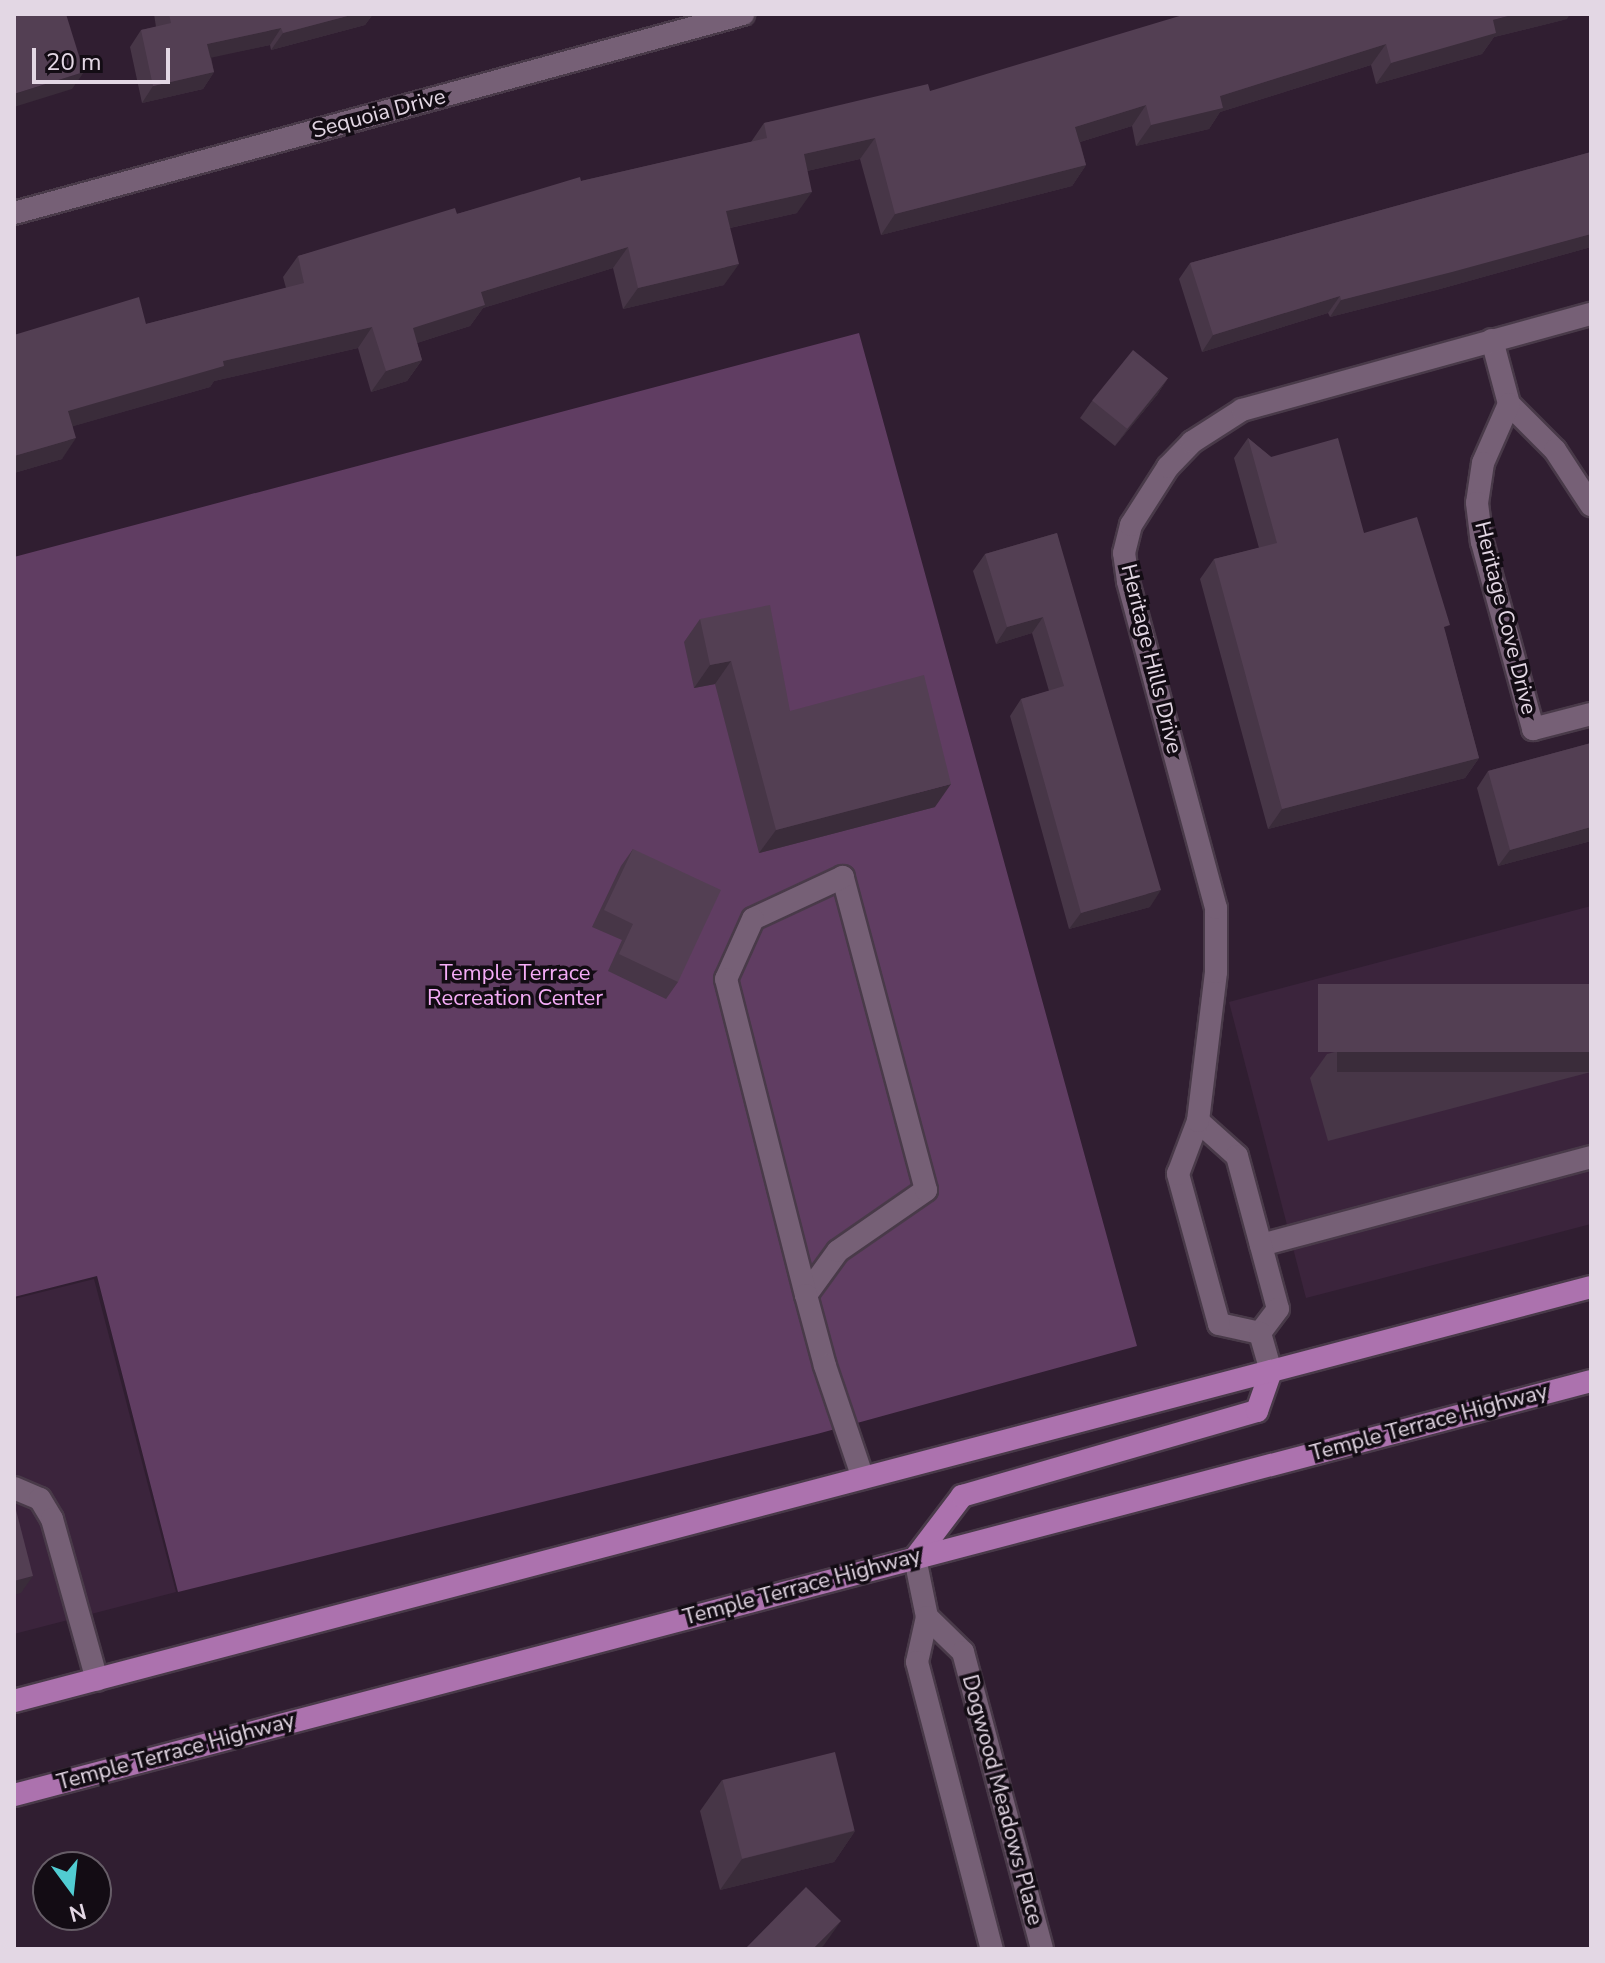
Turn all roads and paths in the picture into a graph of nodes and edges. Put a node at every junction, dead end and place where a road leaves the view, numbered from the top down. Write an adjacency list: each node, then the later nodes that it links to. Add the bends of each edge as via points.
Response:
1 (743, 14): 2 (street, Sequoia Drive)
2 (14, 213)
3 (1591, 314): 4 (street, Heritage Hills Drive)
4 (1492, 340): 5 (street); 8 (street, Heritage Hills Drive, via 1242,410 1217,422 1168,467 1131,525 1124,553 1128,581 1216,908 1216,972)
5 (1509, 404): 6 (street, via 1555,450); 7 (street, Heritage Cove Drive, via 1483,463 1477,503 1485,556 1533,729)
6 (1591, 505)
7 (1591, 714)
8 (1198, 1121): 10 (street, via 1237,1156); 13 (street, Heritage Hills Drive, via 1178,1174 1219,1324)
9 (1591, 1157): 10 (street)
10 (1261, 1245): 13 (street, via 1278,1309)
11 (1591, 1287): 14 (main road)
12 (806, 1295): 12 (street, via 726,979 753,919 843,877 926,1190 838,1251); 16 (street)
13 (1260, 1333): 14 (street)
14 (1271, 1371): 16 (main road); 18 (main road, via 1257,1411 962,1496)
15 (1591, 1381): 18 (main road, Temple Terrace Highway)
16 (863, 1478): 20 (main road)
17 (14, 1488): 20 (street, via 40,1499 52,1519)
18 (915, 1558): 19 (street); 22 (main road, Temple Terrace Highway)
19 (927, 1617): 23 (street, via 917,1662); 24 (street, Dogwood Meadows Place, via 963,1652)
20 (97, 1680): 21 (main road)
21 (14, 1701)
22 (14, 1795)
23 (992, 1949)
24 (1042, 1949)

